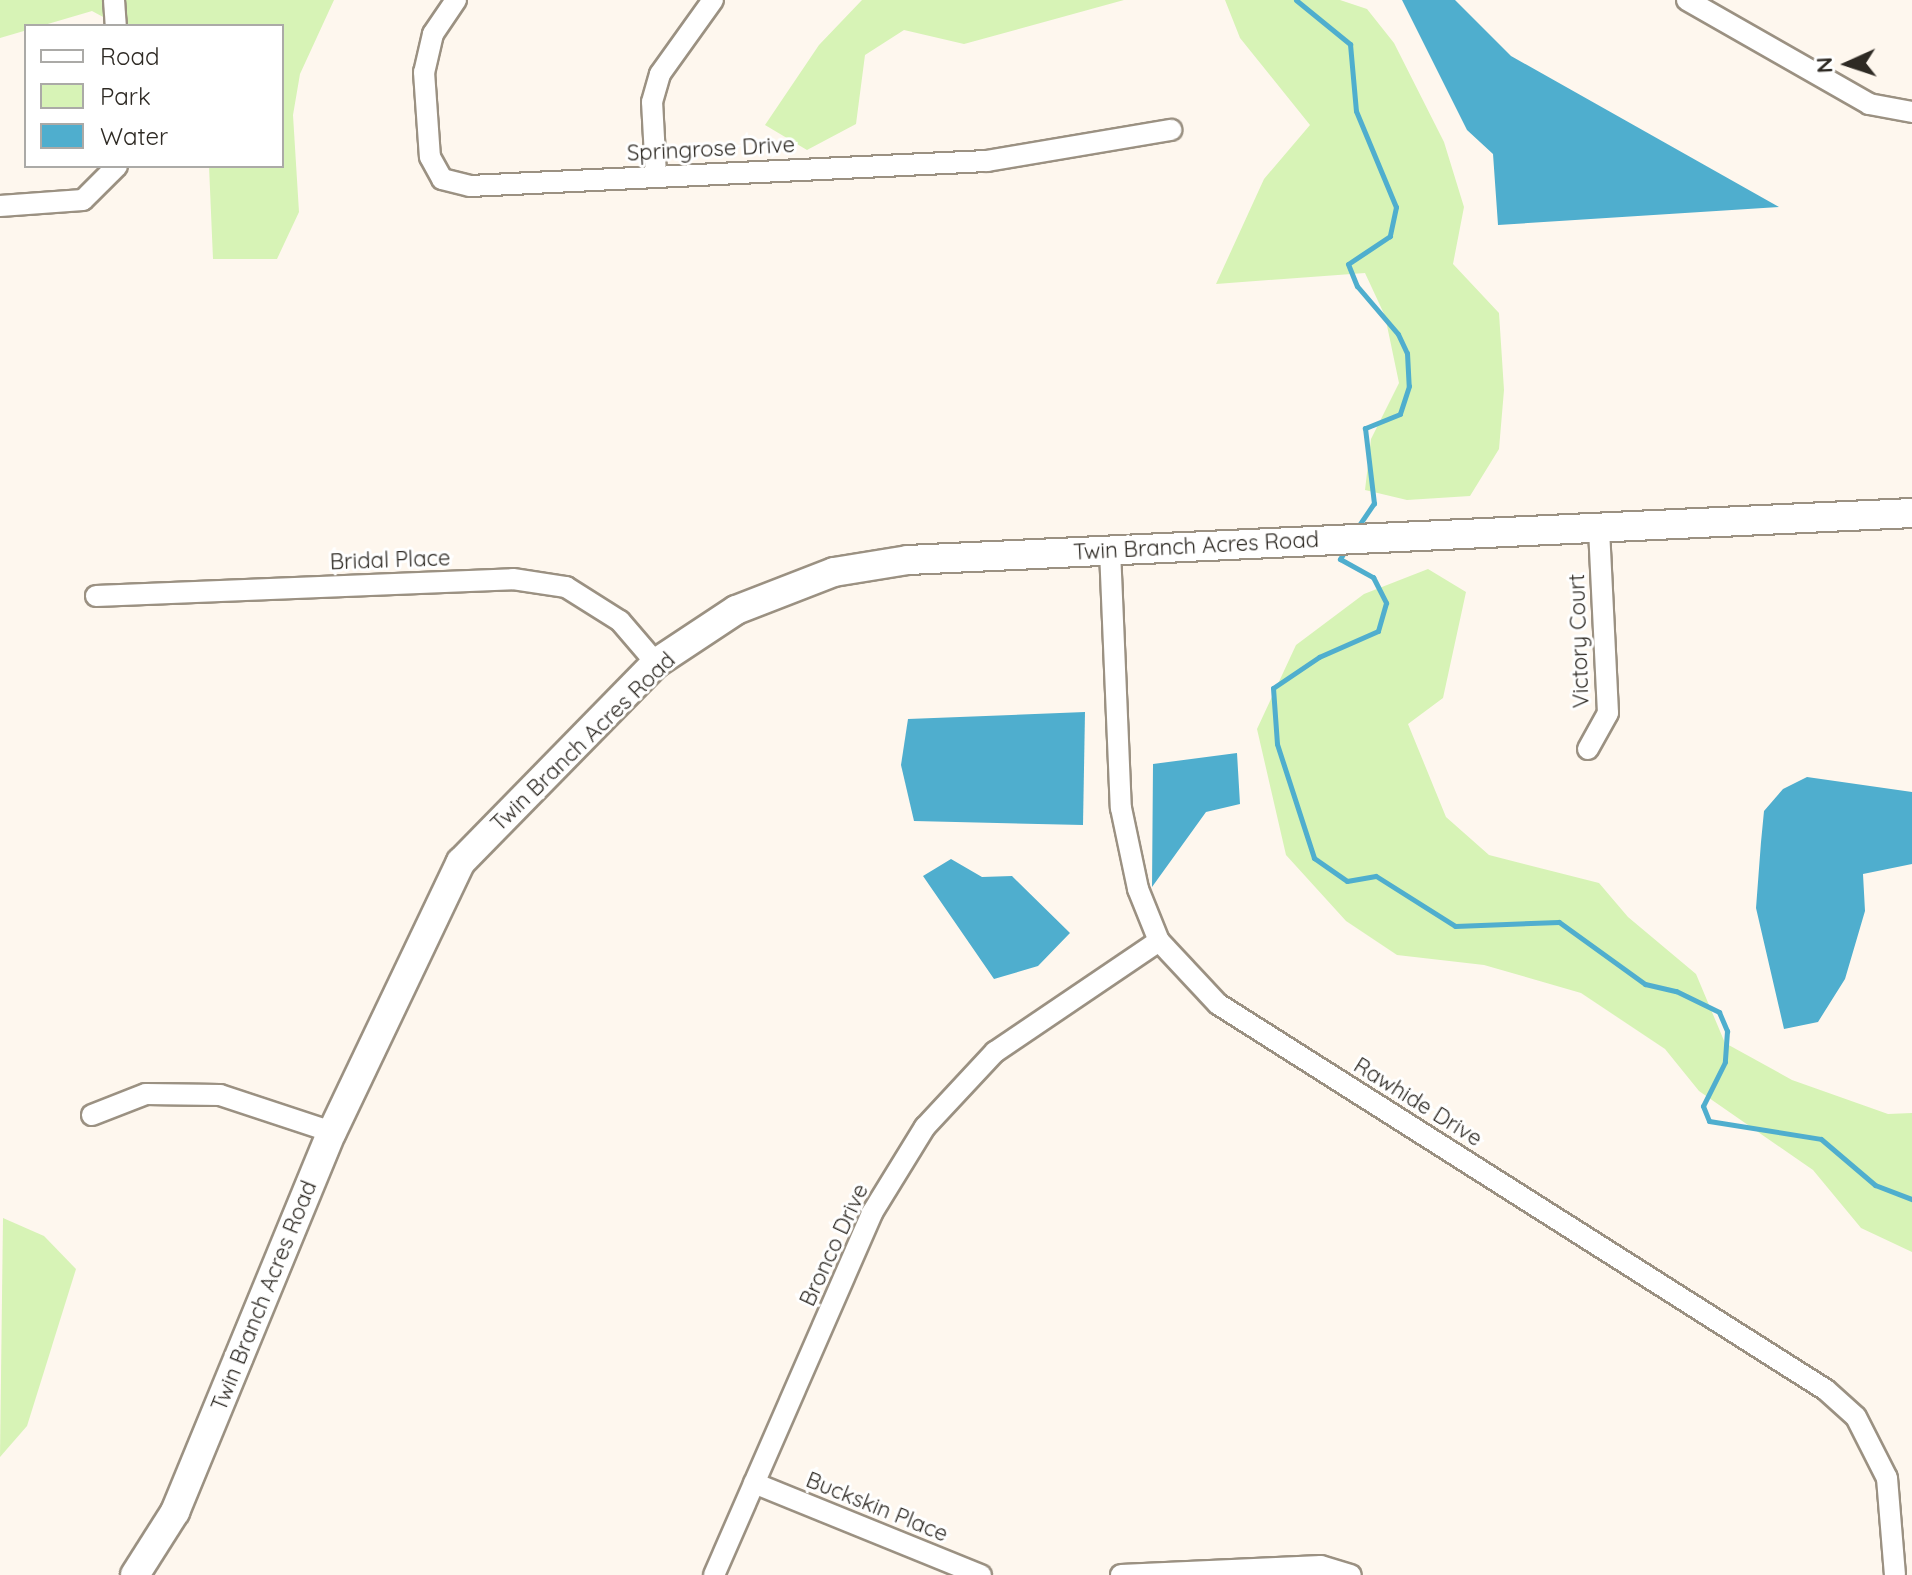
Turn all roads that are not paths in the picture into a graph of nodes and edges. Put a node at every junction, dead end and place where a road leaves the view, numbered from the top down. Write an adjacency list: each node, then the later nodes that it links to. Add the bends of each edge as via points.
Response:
1 (114, 0): 5 (street)
2 (456, 0): 9 (street, Springrose Drive, via 433,34 424,72 430,157 442,179 470,186)
3 (713, 0): 9 (street, via 660,74 652,102)
4 (1687, 0): 6 (street, via 1869,104)
5 (116, 24)
6 (1912, 112)
7 (1171, 130): 9 (street, Springrose Drive, via 987,161)
8 (115, 168): 10 (street, via 83,200)
9 (656, 175)
10 (0, 206)
11 (1912, 513): 12 (street, Twin Branch Acres Road)
12 (1599, 527): 13 (street, Twin Branch Acres Road); 16 (street, Victory Court, via 1608,713)
13 (1110, 550): 15 (street, Twin Branch Acres Road, via 908,560 834,572 736,610); 17 (street, Rawhide Drive, via 1121,808 1138,889)
14 (96, 596): 15 (street, Bridal Place, via 513,579 566,587 620,621)
15 (656, 663): 19 (street, Twin Branch Acres Road, via 461,862)
16 (1588, 749)
17 (1159, 941): 20 (street, Bronco Drive, via 995,1052 925,1127 872,1213); 21 (street, Rawhide Drive, via 1218,1004 1826,1390 1856,1417 1887,1478)
18 (92, 1115): 19 (street, via 146,1094 220,1095)
19 (332, 1132): 22 (street, Twin Branch Acres Road, via 175,1512)
20 (754, 1483): 23 (street, Bronco Drive); 24 (street, Buckskin Place)
21 (1903, 1553): 27 (street, Rawhide Drive)
22 (135, 1575)
23 (714, 1575)
24 (981, 1575)
25 (1121, 1575): 26 (street, via 1321,1566)
26 (1351, 1575)
27 (1895, 1575)

